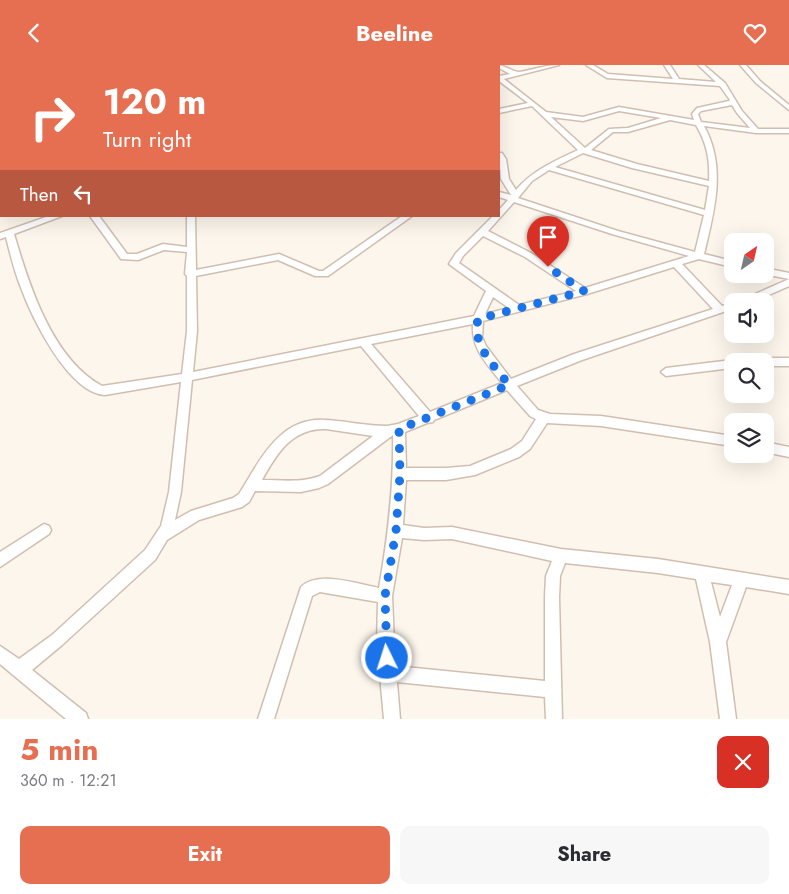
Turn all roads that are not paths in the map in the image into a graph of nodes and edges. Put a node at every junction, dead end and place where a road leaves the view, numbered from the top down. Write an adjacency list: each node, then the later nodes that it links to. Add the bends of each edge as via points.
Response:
1 (552, 65): 7 (street)
2 (588, 65): 10 (street, via 607,76)
3 (667, 65): 10 (street)
4 (701, 65): 11 (street)
5 (743, 65): 14 (street)
6 (500, 67): 7 (street)
7 (516, 74): 8 (street)
8 (500, 78)
9 (500, 79): 13 (street)
10 (677, 81): 11 (street)
11 (722, 84): 12 (street)
12 (733, 101): 18 (street, via 699,109 695,114); 19 (street)
13 (533, 104): 15 (street); 16 (street)
14 (789, 108)
15 (500, 111)
16 (543, 114): 17 (street, via 583,119 619,109); 21 (street)
17 (670, 118): 18 (street); 21 (street, via 628,130 611,130)
18 (698, 123): 19 (street); 24 (street, via 710,145)
19 (756, 131): 20 (street)
20 (789, 131)
21 (584, 151): 23 (street); 24 (street)
22 (500, 156): 26 (street, via 505,179)
23 (548, 167): 26 (street, via 530,179); 27 (street)
24 (712, 184): 27 (street)
25 (500, 194): 26 (street)
26 (514, 197): 28 (street); 37 (street)
27 (710, 213): 37 (street)
28 (500, 214)
29 (55, 217): 35 (street)
30 (95, 217): 36 (street, via 124,257 138,257 163,247)
31 (191, 217): 36 (street)
32 (407, 217): 41 (street, via 325,274 279,257)
33 (497, 217): 34 (street)
34 (483, 232): 44 (street, via 454,264); 45 (street, via 528,255)
35 (4, 235): 56 (street, via 27,292 71,368 83,381 98,390 109,390)
36 (190, 250): 41 (street)
37 (700, 256): 38 (street); 39 (street)
38 (724, 262)
39 (676, 264): 45 (street); 49 (street)
40 (774, 273): 42 (street)
41 (190, 274): 56 (street, via 192,331)
42 (789, 276)
43 (789, 282): 46 (street)
44 (490, 291): 47 (street); 50 (street)
45 (584, 291): 47 (street)
46 (765, 293)
47 (516, 308): 50 (street)
48 (724, 309): 49 (street)
49 (720, 310): 57 (street, via 578,357)
50 (478, 319): 51 (street); 57 (street, via 476,329 481,347)
51 (364, 343): 56 (street); 59 (street)
52 (774, 362): 53 (street)
53 (789, 362)
54 (724, 365): 55 (street)
55 (666, 372)
56 (187, 377): 68 (street, via 175,492)
57 (509, 385): 58 (street, via 534,413); 59 (street, via 441,411)
58 (544, 417): 61 (street, via 601,421); 64 (street, via 526,445 515,453 471,471)
59 (429, 419): 60 (street)
60 (393, 431): 64 (street); 65 (street, via 314,484); 65 (street, via 327,425 298,428 276,448)
61 (724, 440)
62 (774, 449): 63 (street)
63 (789, 452)
64 (400, 474): 67 (street)
65 (252, 485): 68 (street, via 237,503 196,515)
66 (44, 530): 70 (street)
67 (396, 531): 69 (street, via 452,533); 74 (street)
68 (163, 535): 77 (street, via 144,560 57,640)
69 (561, 556): 71 (street, via 607,559); 79 (street, via 553,576)
70 (0, 560)
71 (702, 574): 72 (street); 75 (street)
72 (741, 581): 73 (street); 75 (street)
73 (789, 587)
74 (385, 596): 78 (street); 81 (street, via 320,585 306,592)
75 (718, 642): 84 (street)
76 (0, 654): 77 (street)
77 (20, 669): 80 (street)
78 (389, 673): 79 (street); 82 (street)
79 (554, 690): 83 (street)
80 (80, 719)
81 (266, 719)
82 (392, 719)
83 (554, 719)
84 (728, 719)

